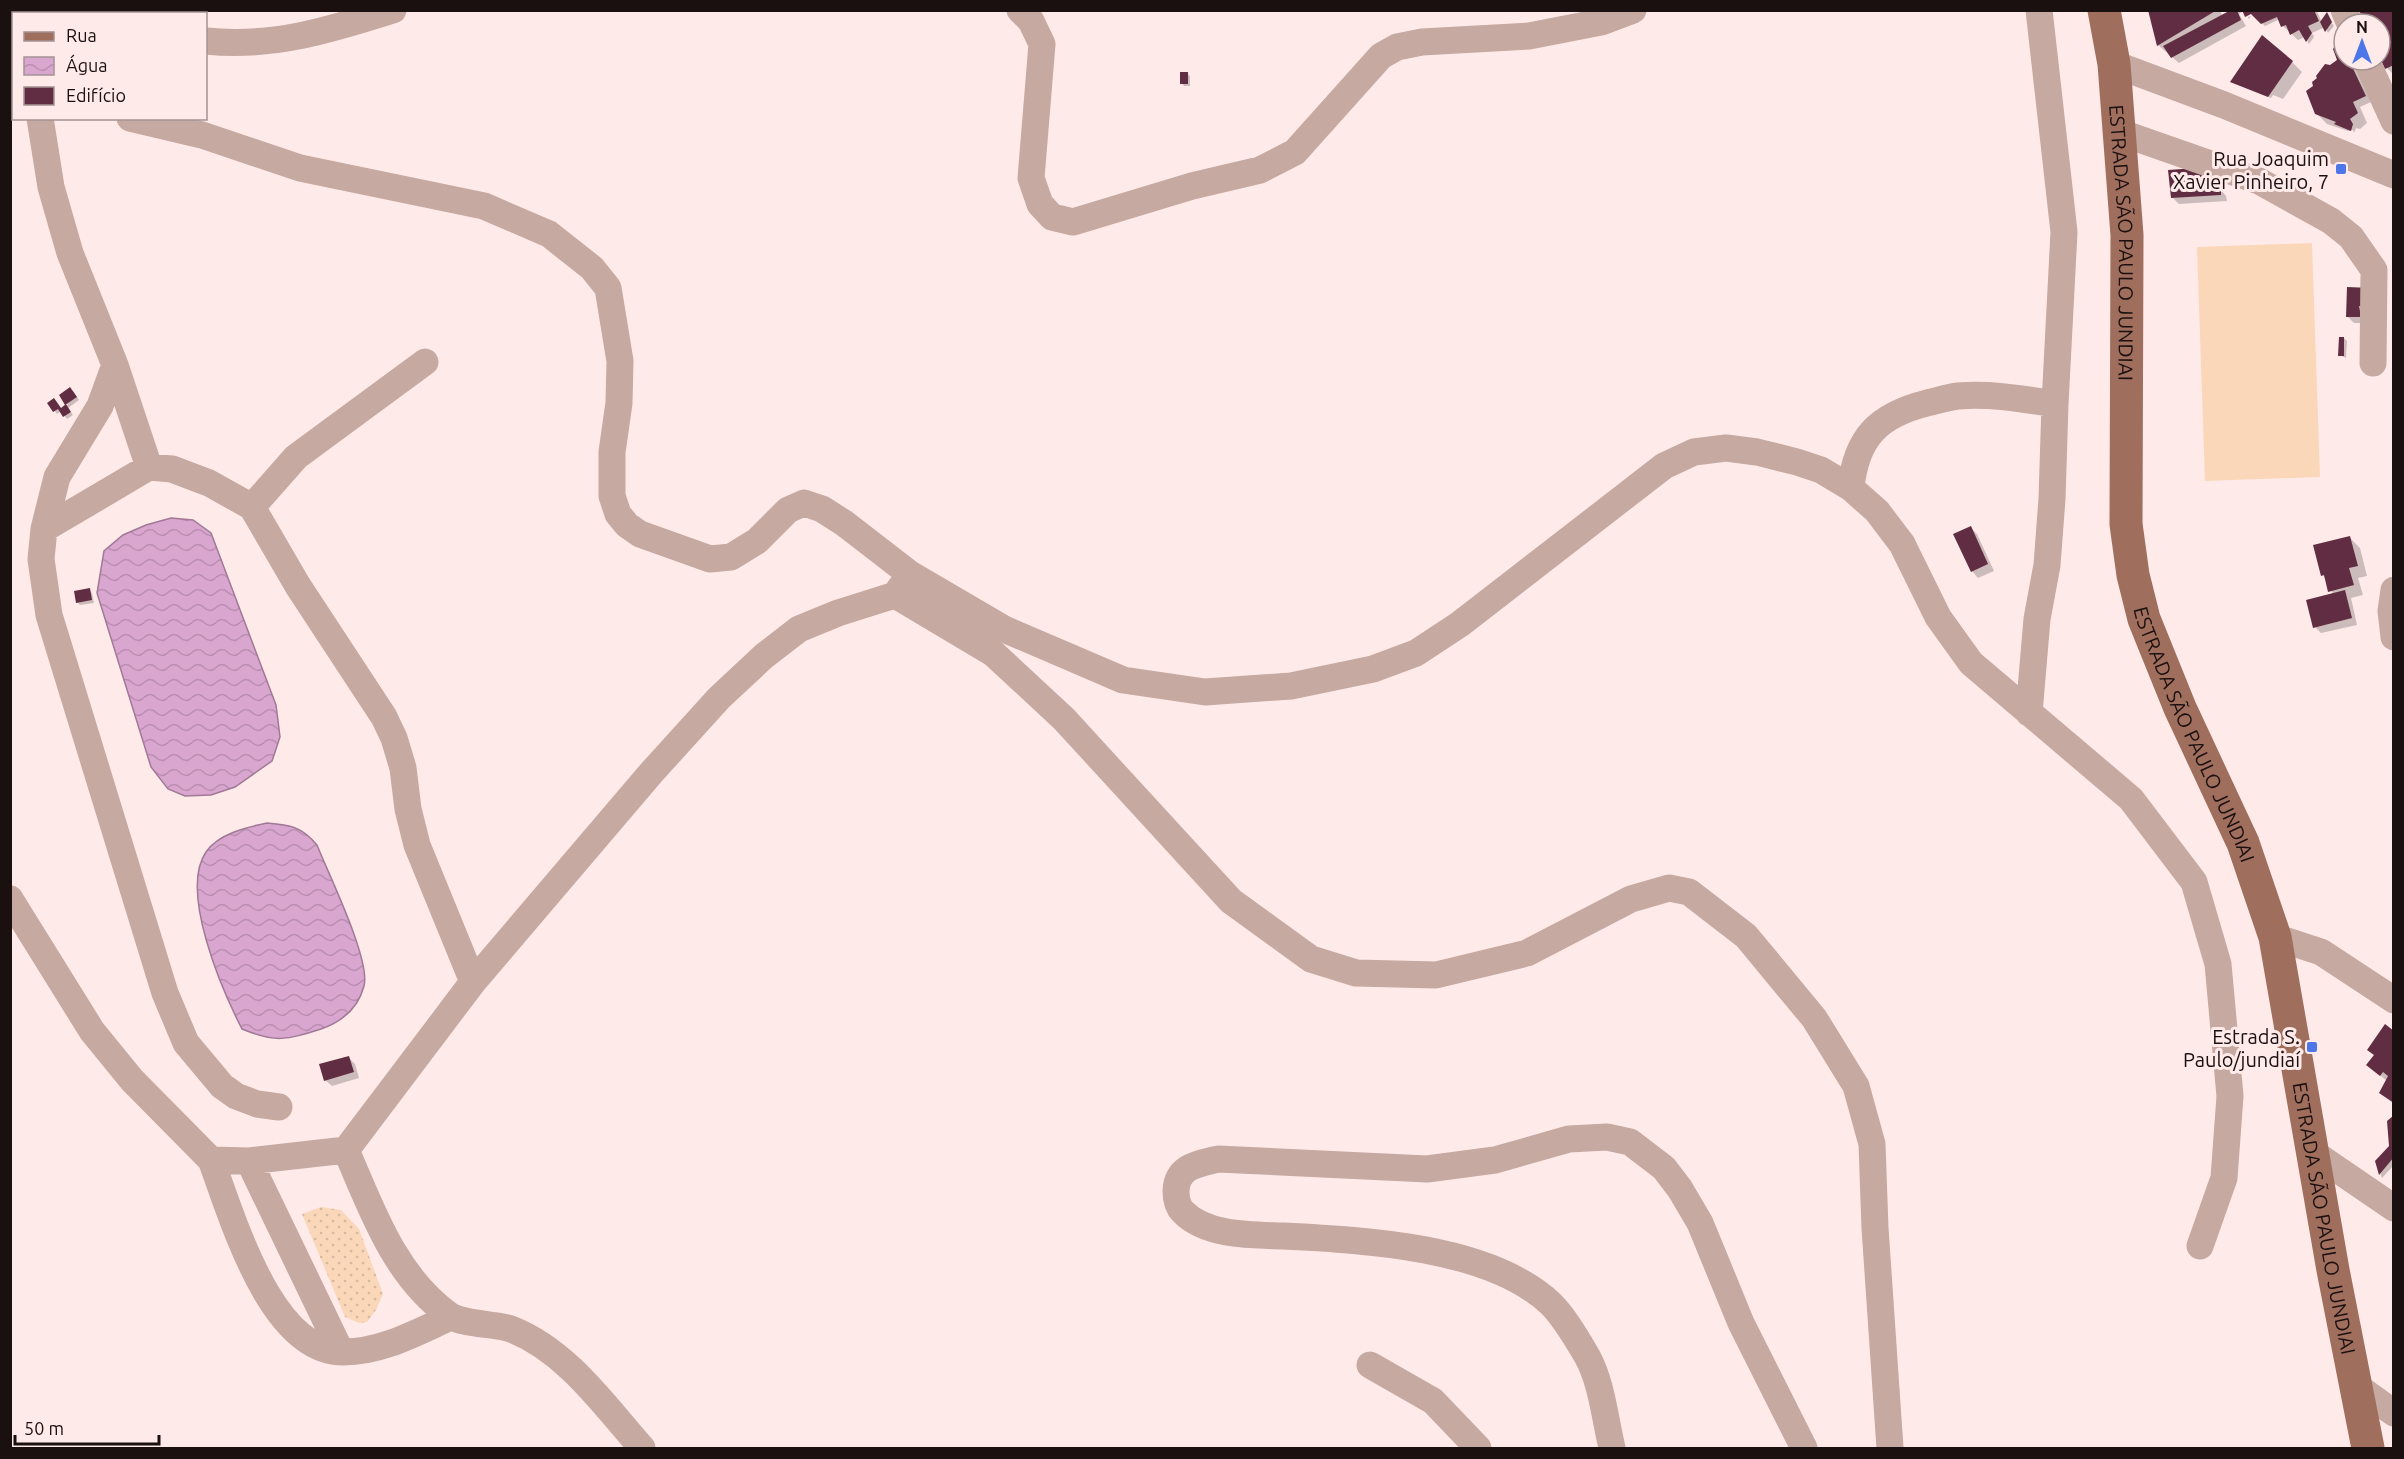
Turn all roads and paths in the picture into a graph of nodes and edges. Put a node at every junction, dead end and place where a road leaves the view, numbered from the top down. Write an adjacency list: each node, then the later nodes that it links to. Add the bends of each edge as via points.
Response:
1 (393, 10): 6 (street, via 263,43)
2 (1020, 10): 3 (street, via 1031,21 1042,44 1031,178 1040,204 1052,217 1073,222 1191,186 1260,170 1295,152 1381,56 1396,47 1529,36)
3 (1633, 10)
4 (2039, 10): 17 (street, via 2064,232)
5 (2104, 10): 7 (main road, ESTRADA SÃO PAULO JUNDIAI)
6 (207, 41)
7 (2114, 64): 12 (main road, ESTRADA SÃO PAULO JUNDIAI); 13 (street)
8 (2372, 72): 11 (street)
9 (40, 120): 16 (street, via 51,187 70,253)
10 (138, 120): 22 (street, via 202,135 300,168 484,206 549,234 592,268 608,288 620,379 612,452 612,496 627,525 640,534 710,559 731,557 757,541 788,510 804,503 844,523)
11 (2394, 121)
12 (2119, 132): 15 (street, via 2259,181 2331,221 2350,237 2374,270); 27 (main road, ESTRADA SÃO PAULO JUNDIAI, via 2127,235 2127,524 2133,575 2144,619 2180,708 2243,843)
13 (2394, 176)
14 (425, 362): 20 (street, via 296,457)
15 (2373, 363)
16 (116, 365): 18 (street); 21 (street, via 100,406 57,477)
17 (2055, 404): 19 (street, via 2008,397 1957,396 1904,409 1870,432 1860,450); 25 (street, via 2047,565 2037,619)
18 (149, 467): 20 (street, via 172,469 209,483); 21 (street)
19 (1851, 488): 22 (street, via 1821,470 1757,452 1726,448 1694,452 1664,466 1469,617 1416,653 1373,669 1291,686 1205,692 1123,680); 25 (street, via 1877,511 1902,544 1938,617 1971,663)
20 (252, 507): 28 (street, via 394,738 404,768 417,845)
21 (45, 529): 30 (street, via 41,559 49,615 165,993 186,1043 222,1086 256,1104)
22 (902, 585): 28 (street, via 798,629 764,656 719,698 651,773); 46 (street, via 994,654 1064,719 1231,901 1311,959 1356,973 1436,975 1527,953 1631,899 1669,888 1689,892 1746,936 1814,1018 1856,1086 1872,1144)
23 (2394, 590): 24 (street)
24 (2394, 637)
25 (2029, 713): 36 (street, via 2131,799 2194,882 2218,964 2230,1096 2224,1178)
26 (10, 899): 33 (street, via 92,1031 132,1080)
27 (2276, 937): 29 (street, via 2321,952); 32 (main road, ESTRADA SÃO PAULO JUNDIAI)
28 (473, 982): 31 (street)
29 (2394, 1000)
30 (279, 1107)
31 (346, 1150): 34 (street); 37 (street, via 399,1262 417,1287)
32 (2312, 1152): 35 (street); 40 (main road, ESTRADA SÃO PAULO JUNDIAI)
33 (211, 1160): 34 (street); 38 (street, via 249,1261 276,1309 294,1330 317,1346)
34 (249, 1161): 38 (street)
35 (2394, 1208)
36 (2200, 1246)
37 (451, 1317): 38 (street, via 393,1343); 42 (street, via 510,1329 542,1344 578,1375)
38 (341, 1352)
39 (1370, 1365): 43 (street, via 1433,1401)
40 (2355, 1385): 41 (street); 47 (main road, ESTRADA SÃO PAULO JUNDIAI)
41 (2394, 1413)
42 (642, 1449)
43 (1478, 1449)
44 (1612, 1449): 45 (street, via 1588,1358 1552,1305 1511,1275 1459,1258 1407,1248 1231,1232 1205,1226 1178,1206 1177,1180 1192,1165 1218,1159 1427,1169 1495,1160 1569,1138 1606,1137 1630,1142 1664,1168 1700,1223 1741,1323)
45 (1804, 1449)
46 (1890, 1449)
47 (2368, 1449)

